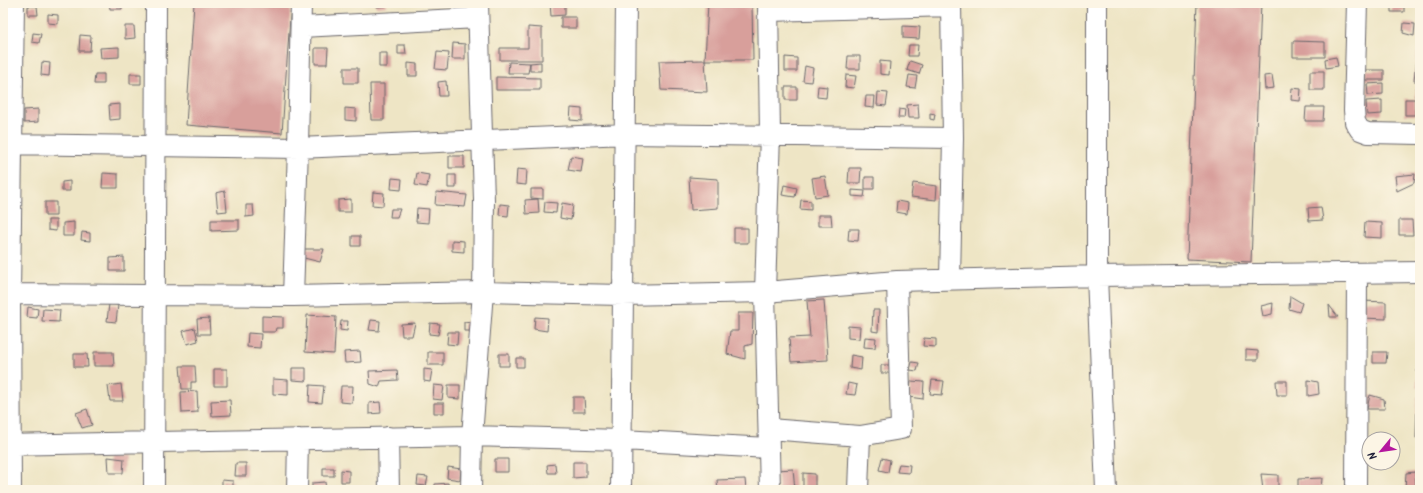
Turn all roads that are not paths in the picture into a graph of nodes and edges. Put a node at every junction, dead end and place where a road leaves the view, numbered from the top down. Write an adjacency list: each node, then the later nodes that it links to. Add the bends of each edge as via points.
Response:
1 (156, 3): 17 (street)
2 (301, 3): 10 (street)
3 (626, 3): 11 (street)
4 (1097, 3): 21 (street)
5 (1356, 3): 13 (street, via 1355,122 1360,130 1368,133)
6 (951, 5): 7 (street); 14 (street)
7 (768, 7): 12 (street)
8 (478, 10): 10 (street); 15 (street)
9 (10, 14): 16 (street)
10 (301, 26): 18 (street)
11 (626, 134): 12 (street); 15 (street); 27 (street)
12 (770, 134): 14 (street); 25 (street)
13 (1420, 134)
14 (954, 138): 22 (street)
15 (481, 141): 18 (street); 24 (street, via 484,200)
16 (8, 144): 17 (street); 26 (street)
17 (155, 147): 18 (street); 28 (street)
18 (298, 148): 29 (street)
19 (1420, 272): 20 (street)
20 (1357, 273): 21 (street); 47 (street)
21 (1097, 276): 22 (street); 46 (street)
22 (950, 279): 23 (street)
23 (897, 281): 25 (street); 31 (street, via 901,429)
24 (483, 292): 27 (street); 29 (street); 30 (street)
25 (765, 292): 27 (street); 34 (street)
26 (7, 294): 28 (street); 37 (street)
27 (622, 295): 35 (street)
28 (154, 296): 29 (street); 36 (street)
29 (293, 296)
30 (472, 436): 32 (street); 35 (street); 42 (street)
31 (860, 436): 34 (street); 45 (street)
32 (388, 437): 33 (street); 41 (street)
33 (298, 439): 36 (street); 40 (street)
34 (769, 439): 35 (street); 44 (street)
35 (622, 440): 43 (street)
36 (154, 442): 37 (street); 39 (street)
37 (7, 445): 38 (street)
38 (11, 490)
39 (154, 490)
40 (297, 490)
41 (389, 490)
42 (471, 490)
43 (621, 490)
44 (770, 490)
45 (858, 490)
46 (1106, 490)
47 (1356, 490)

